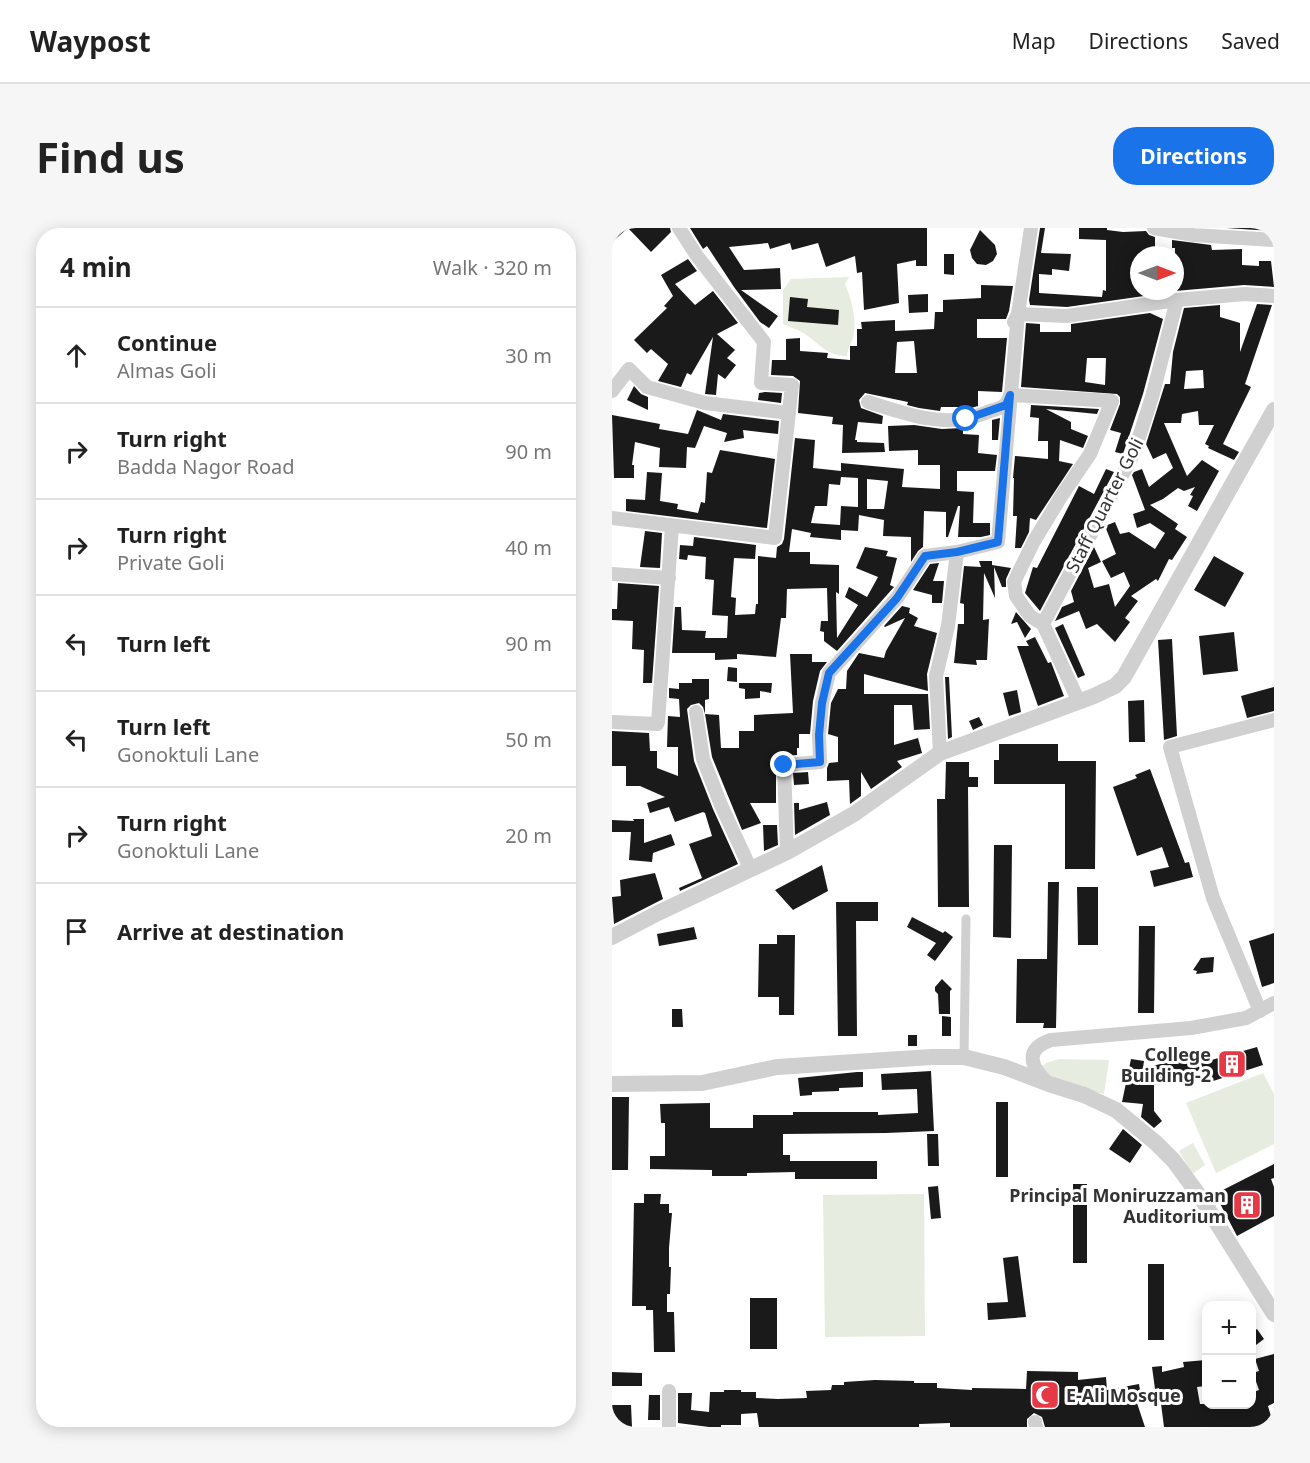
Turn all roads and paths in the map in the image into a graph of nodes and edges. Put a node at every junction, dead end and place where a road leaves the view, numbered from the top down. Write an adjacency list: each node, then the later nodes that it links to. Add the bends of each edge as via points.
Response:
1 (679, 228): 13 (street, via 764,342 762,383 792,385)
2 (1031, 228): 8 (street)
3 (1154, 228): 4 (street)
4 (1274, 240)
5 (1274, 296): 6 (street, via 1245,294)
6 (1184, 299)
7 (1177, 300): 8 (street); 19 (street, Staff Quarter Goli, via 1134,453)
8 (1015, 320): 10 (street)
9 (612, 391): 13 (street, via 629,369 646,387 656,390 705,403)
10 (1010, 395): 11 (street, via 1006,405 966,419 935,419); 16 (street, via 998,542); 19 (street, via 1112,401 1090,454 1034,541 1014,582 1016,596 1030,616)
11 (868, 402)
12 (1274, 410): 20 (street, via 1124,677 1114,686)
13 (789, 413): 15 (street, via 775,538)
14 (612, 518): 15 (street)
15 (672, 526): 18 (street)
16 (957, 552): 24 (street, via 948,626 936,676); 25 (street, via 925,556 897,598 829,673 822,703 820,762 784,765)
17 (612, 574): 18 (street)
18 (669, 578): 23 (street, via 658,722)
19 (1043, 624): 20 (street)
20 (1079, 702): 24 (street)
21 (696, 712): 26 (street, via 703,759)
22 (1274, 720): 30 (street, via 1170,747 1213,898)
23 (612, 722)
24 (940, 753): 25 (street, via 854,814)
25 (787, 852): 26 (street)
26 (752, 870): 28 (street)
27 (966, 919): 31 (street)
28 (612, 937)
29 (1274, 1003): 30 (street)
30 (1260, 1011): 33 (street, via 1246,1018 1191,1028 1051,1040 1034,1050 1032,1061 1036,1072)
31 (964, 1057): 32 (street, via 777,1067 702,1083); 33 (street)
32 (612, 1084)
33 (1049, 1084): 34 (street, via 1116,1110 1174,1161)
34 (1274, 1314)
35 (669, 1391): 36 (street)
36 (669, 1427)

